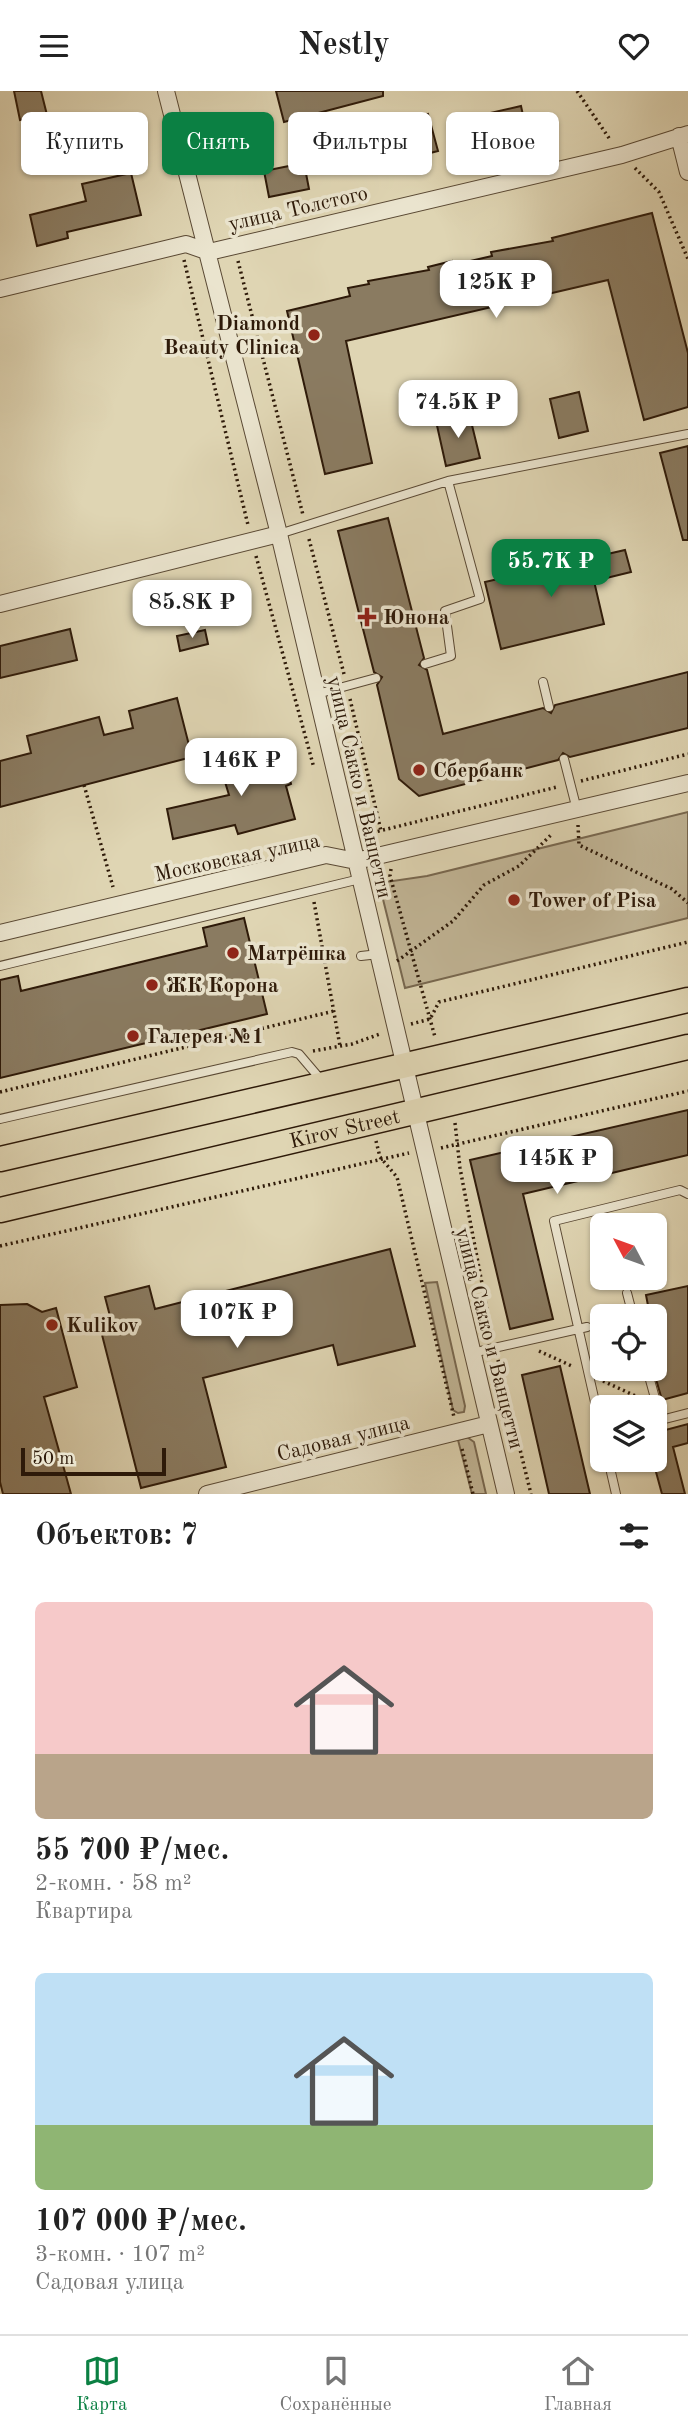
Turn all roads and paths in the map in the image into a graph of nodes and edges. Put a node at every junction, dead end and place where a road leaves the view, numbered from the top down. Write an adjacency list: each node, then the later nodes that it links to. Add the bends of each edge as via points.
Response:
1 (166, 91): 8 (street, улица Сакко и Ванцетти)
2 (577, 91): 5 (path)
3 (684, 135): 5 (street, улица Толстого); 6 (street)
4 (598, 145): 5 (path)
5 (617, 148): 8 (street, улица Толстого); 9 (path, via 659,192)
6 (688, 172)
7 (180, 245): 8 (street, улица Толстого); 10 (street, улица Толстого); 14 (path)
8 (209, 252): 13 (street, улица Сакко и Ванцетти)
9 (688, 259)
10 (0, 289)
11 (688, 434): 12 (lane)
12 (448, 481): 13 (lane); 16 (lane, via 480,599 445,611 451,656)
13 (279, 534): 14 (street); 19 (street, улица Сакко и Ванцетти)
14 (252, 540): 15 (street); 23 (path)
15 (0, 604)
16 (425, 664)
17 (376, 678): 19 (lane)
18 (543, 682): 20 (lane)
19 (317, 694): 29 (street, улица Сакко и Ванцетти)
20 (549, 707)
21 (688, 754): 25 (path)
22 (564, 759): 25 (lane)
23 (316, 775)
24 (688, 783): 27 (street, Московская улица)
25 (570, 784): 27 (lane); 28 (path)
26 (84, 785): 32 (path, via 113,887)
27 (577, 810): 29 (street, Московская улица); 34 (path, via 579,845 672,888); 37 (path, via 519,866 484,885 453,921)
28 (376, 832)
29 (356, 861): 31 (street, улица Сакко и Ванцетти); 35 (street, Московская улица, via 326,855)
30 (390, 876): 37 (path)
31 (360, 879): 33 (lane); 39 (street, улица Сакко и Ванцетти)
32 (101, 890)
33 (312, 892): 40 (lane); 42 (path)
34 (688, 903)
35 (0, 933)
36 (688, 942): 37 (path, via 439,1002 430,1019)
37 (411, 951): 39 (path)
38 (361, 956): 39 (lane)
39 (382, 962): 46 (street, улица Сакко и Ванцетти)
40 (0, 966)
41 (688, 1000): 46 (main road)
42 (334, 1011): 44 (path); 49 (path)
43 (352, 1044): 47 (path)
44 (340, 1046)
45 (688, 1047): 51 (main road, Kirov Street)
46 (403, 1065): 47 (main road); 51 (street, улица Сакко и Ванцетти)
47 (360, 1074): 48 (main road)
48 (324, 1083): 52 (lane, via 292,1052); 57 (main road)
49 (0, 1091)
50 (688, 1091): 54 (path)
51 (415, 1111): 53 (main road, Kirov Street); 55 (street, улица Сакко и Ванцетти)
52 (0, 1119)
53 (372, 1119): 56 (path); 59 (main road, Kirov Street)
54 (458, 1146): 55 (path); 64 (path)
55 (423, 1151): 56 (path); 65 (street, улица Сакко и Ванцетти)
56 (380, 1157): 60 (path); 70 (path, via 397,1177)
57 (0, 1159)
58 (688, 1195): 63 (lane, via 680,1190 554,1221)
59 (0, 1210)
60 (0, 1246)
61 (627, 1293): 62 (lane)
62 (630, 1304)
63 (583, 1328): 64 (lane); 67 (lane)
64 (495, 1349): 65 (lane); 75 (path)
65 (472, 1353): 69 (street, улица Сакко и Ванцетти)
66 (650, 1381): 68 (lane, via 661,1420)
67 (595, 1395)
68 (688, 1413)
69 (489, 1424): 70 (street, Садовая улица); 74 (street, улица Сакко и Ванцетти)
70 (458, 1431): 72 (street, Садовая улица); 73 (path)
71 (611, 1472): 76 (lane)
72 (207, 1494)
73 (472, 1494)
74 (506, 1494)
75 (531, 1494)
76 (616, 1494)

